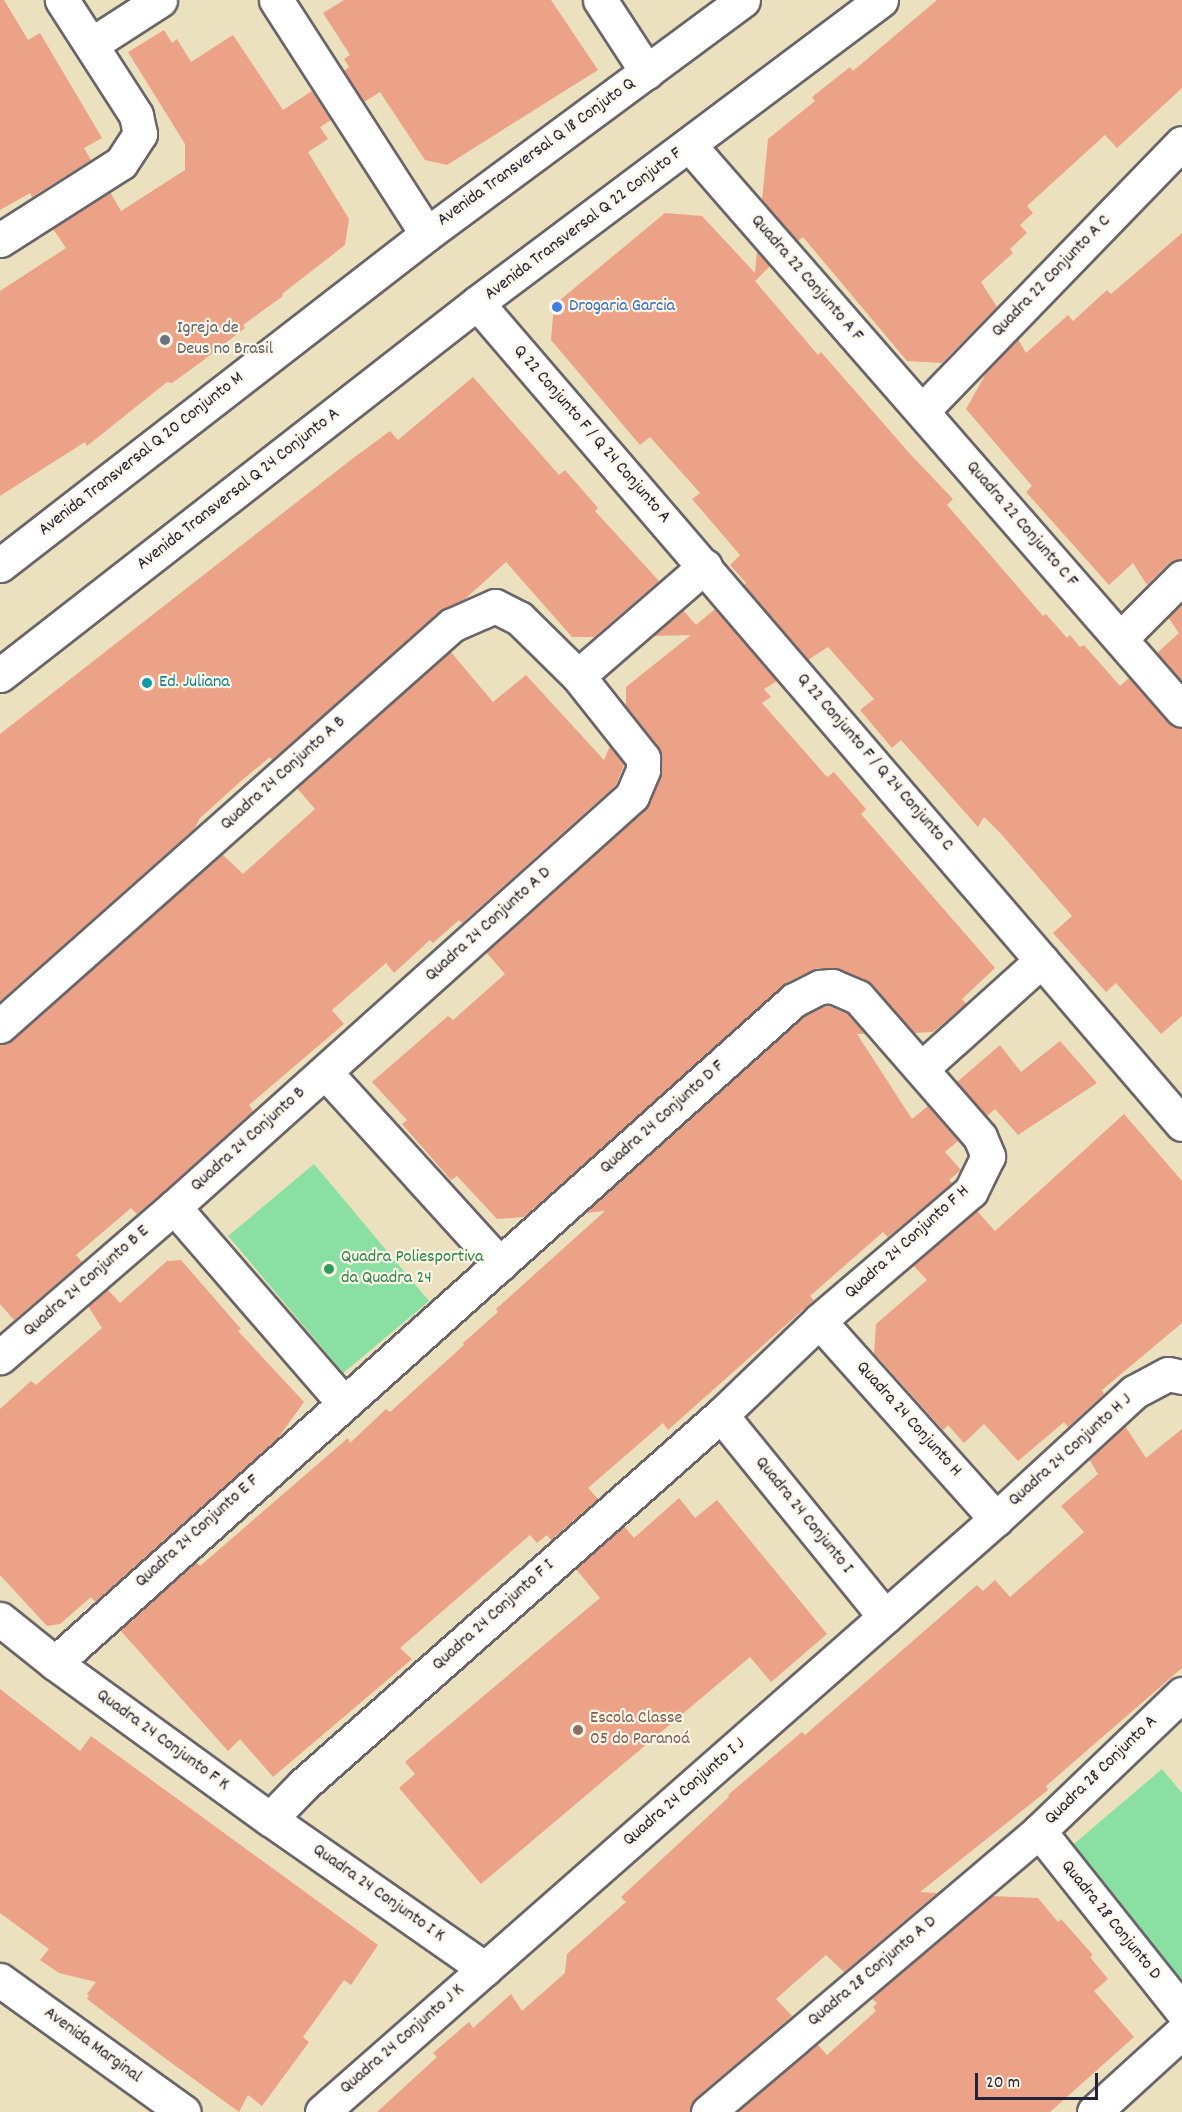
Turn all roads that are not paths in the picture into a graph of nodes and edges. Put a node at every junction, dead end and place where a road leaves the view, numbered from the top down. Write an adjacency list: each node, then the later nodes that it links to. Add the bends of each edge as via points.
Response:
1 (62, 0): 7 (street)
2 (160, 0): 7 (street)
3 (276, 0): 11 (street)
4 (600, 0): 8 (street)
5 (743, 0): 8 (street, Avenida Transversal Q 18 Conjuto Q)
6 (881, 0): 10 (street, Avenida Transversal Q 22 Conjuto F)
7 (92, 44): 12 (street, via 136,115 140,135 121,163)
8 (647, 72): 11 (street, Avenida Transversal Q 18 Conjuto Q)
9 (1182, 143): 14 (street, Quadra 22 Conjunto A C)
10 (690, 146): 13 (street, Avenida Transversal Q 22 Conjuto F); 14 (street, Quadra 22 Conjunto A F)
11 (427, 234): 15 (street, Avenida Transversal Q 20 Conjunto M)
12 (0, 240)
13 (477, 303): 16 (street, Q 22 Conjunto F / Q 24 Conjunto A); 19 (street, Avenida Transversal Q 24 Conjunto A)
14 (922, 411): 18 (street, Quadra 22 Conjunto C F)
15 (0, 566)
16 (705, 566): 22 (street); 24 (street, Q 22 Conjunto F / Q 24 Conjunto C)
17 (1182, 577): 18 (street)
18 (1121, 638): 23 (street, Quadra 22 Conjunto C F)
19 (33, 650): 20 (street, via 15,659); 21 (street, Avenida Transversal Q 24 Conjunto A)
20 (0, 656)
21 (0, 675)
22 (578, 676): 25 (street, Quadra 24 Conjunto A B, via 519,618 495,606 452,625); 27 (street, Quadra 24 Conjunto A D, via 643,758 643,770 632,796)
23 (1182, 710)
24 (1042, 960): 26 (street); 28 (street, Q 22 Conjunto F / Q 24 Conjunto C)
25 (0, 1026)
26 (921, 1068): 30 (street, Quadra 24 Conjunto D F, via 858,997 832,986 820,987 794,1000); 31 (street, Quadra 24 Conjunto F H, via 980,1137 988,1156 971,1191)
27 (325, 1072): 29 (street, Quadra 24 Conjunto B); 30 (street)
28 (1182, 1124)
29 (174, 1207): 32 (street, Quadra 24 Conjunto B E); 34 (street)
30 (500, 1264): 34 (street, Quadra 24 Conjunto D F)
31 (819, 1322): 35 (street, Quadra 24 Conjunto F H); 36 (street, Quadra 24 Conjunto H)
32 (0, 1357)
33 (1182, 1377): 36 (street, Quadra 24 Conjunto H J, via 1168,1374 1134,1392)
34 (343, 1402): 39 (street, Quadra 24 Conjunto E F)
35 (721, 1415): 37 (street, Quadra 24 Conjunto I); 41 (street, Quadra 24 Conjunto F I, via 303,1785)
36 (996, 1519): 37 (street, Quadra 24 Conjunto H J)
37 (885, 1617): 43 (street, Quadra 24 Conjunto I J)
38 (0, 1619): 39 (street, Quadra 24 Conjunto F K)
39 (55, 1663): 41 (street, Quadra 24 Conjunto F K)
40 (1176, 1711): 42 (street, Quadra 28 Conjunto A)
41 (270, 1819): 43 (street, Quadra 24 Conjunto I K)
42 (1039, 1831): 45 (street, Quadra 28 Conjunto D); 49 (street, Quadra 28 Conjunto A D)
43 (485, 1969): 48 (street, Quadra 24 Conjunto J K)
44 (0, 1980): 47 (street, Avenida Marginal)
45 (1182, 2011)
46 (1182, 2032): 50 (street)
47 (184, 2112)
48 (322, 2112)
49 (708, 2112)
50 (1094, 2112)

